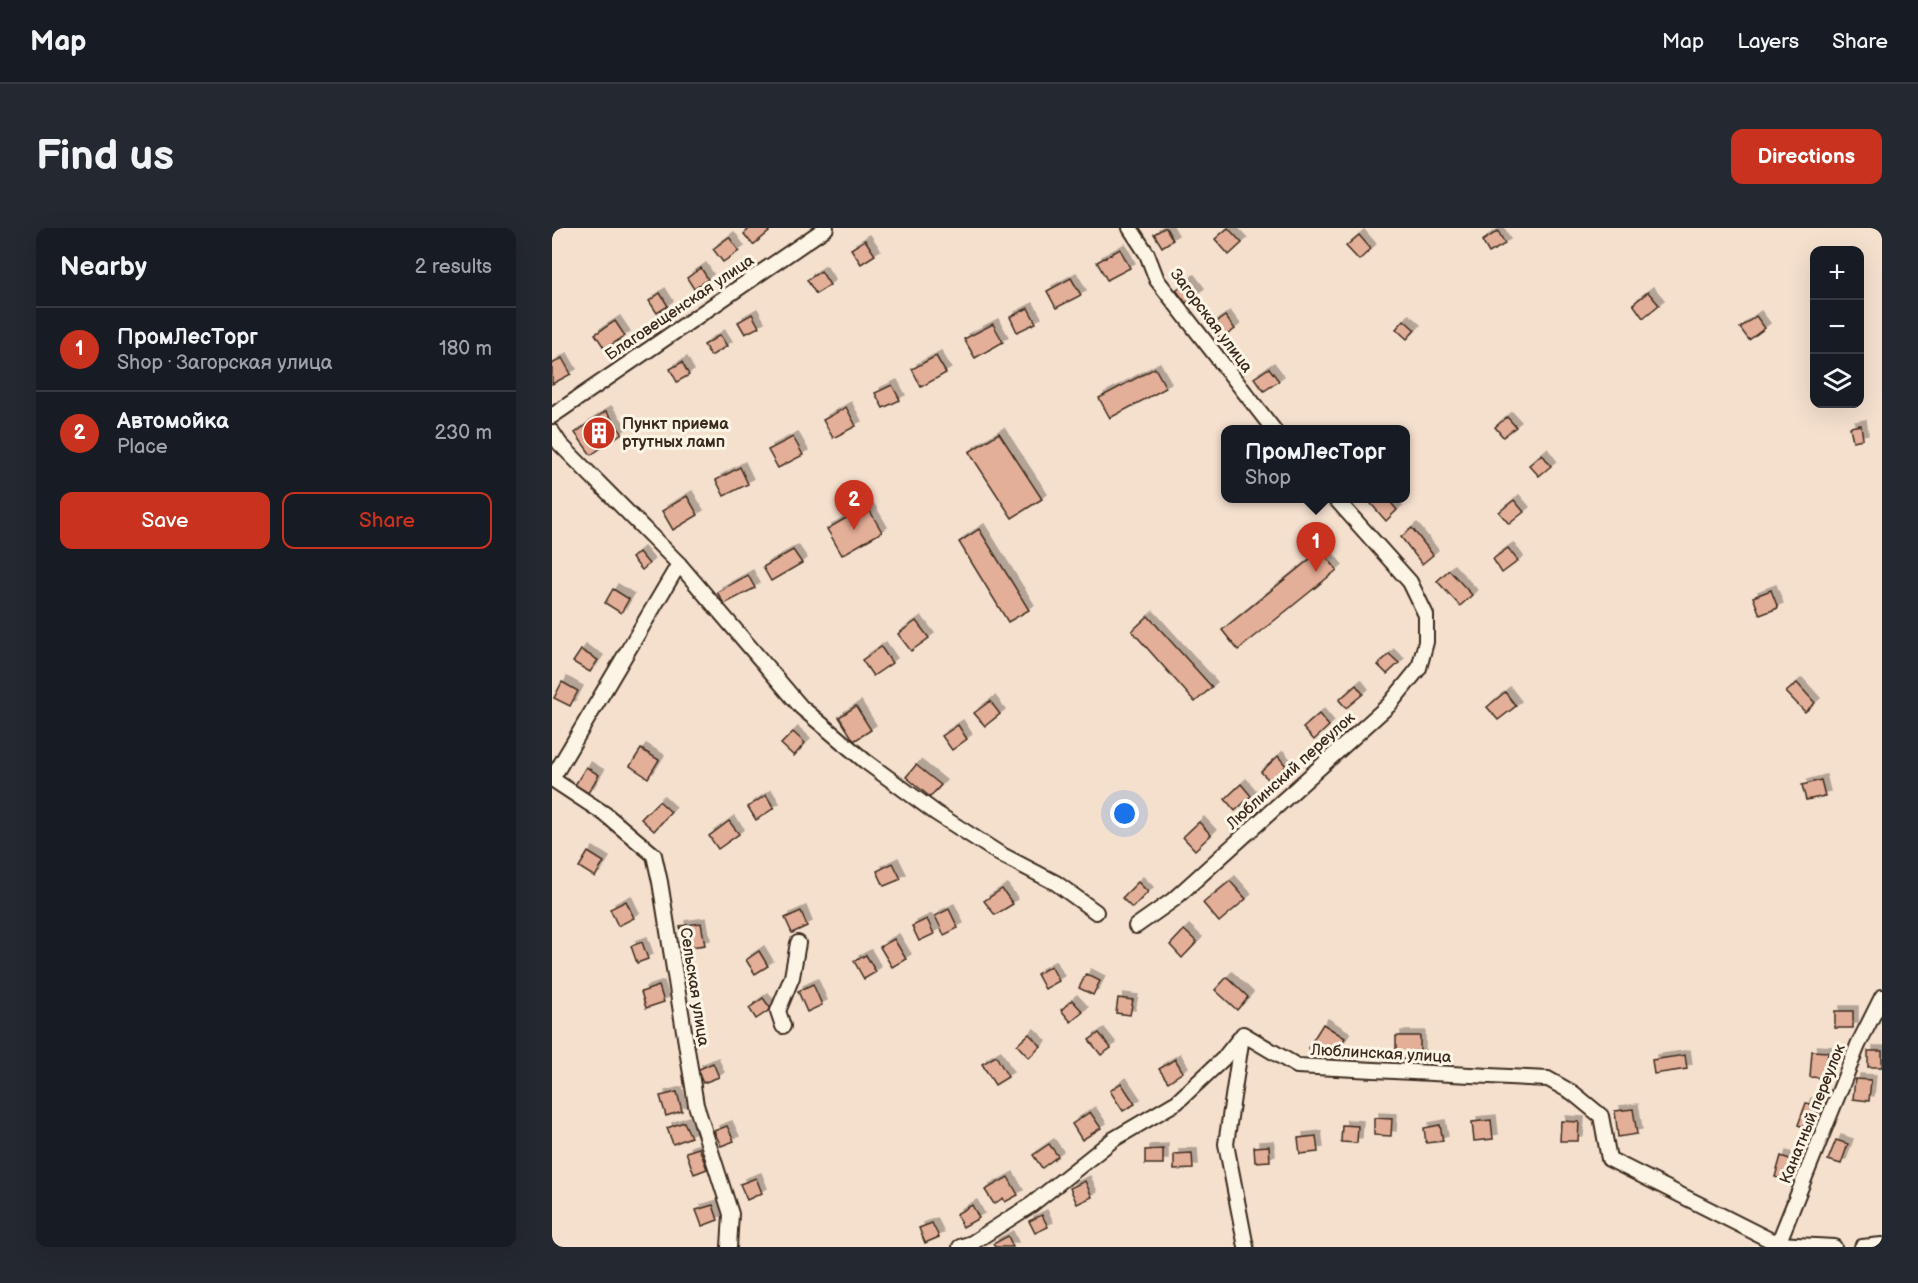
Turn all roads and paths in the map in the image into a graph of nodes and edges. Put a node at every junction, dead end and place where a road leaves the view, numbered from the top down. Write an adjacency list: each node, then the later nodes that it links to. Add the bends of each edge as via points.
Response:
1 (826, 228): 3 (street, Благовещенская улица)
2 (1130, 228): 4 (street, Загорская улица, via 1147,254 1157,280)
3 (552, 416)
4 (1271, 425)
5 (552, 432): 7 (street)
6 (1339, 503): 10 (street, Люблинский переулок, via 1410,582 1426,615 1426,642 1419,668 1389,705 1173,900)
7 (679, 564): 8 (street); 9 (street, via 801,707 857,754 936,813 1000,854 1056,883)
8 (552, 779): 17 (street, Сельская улица, via 604,814 654,855 696,1105 731,1214)
9 (1096, 912)
10 (1136, 926)
11 (798, 943): 13 (street, via 792,977 778,1011)
12 (1882, 997): 16 (street, Канатный переулок, via 1858,1045)
13 (783, 1026)
14 (1243, 1034): 16 (street, Люблинская улица, via 1297,1066 1548,1078 1601,1116 1609,1159); 18 (street, via 1223,1059 1177,1102 1114,1138 1031,1205); 19 (street, via 1226,1144)
15 (1882, 1245): 21 (street)
16 (1777, 1246): 20 (street)
17 (729, 1247)
18 (960, 1247)
19 (1246, 1247)
20 (1834, 1247)
21 (1862, 1247)

